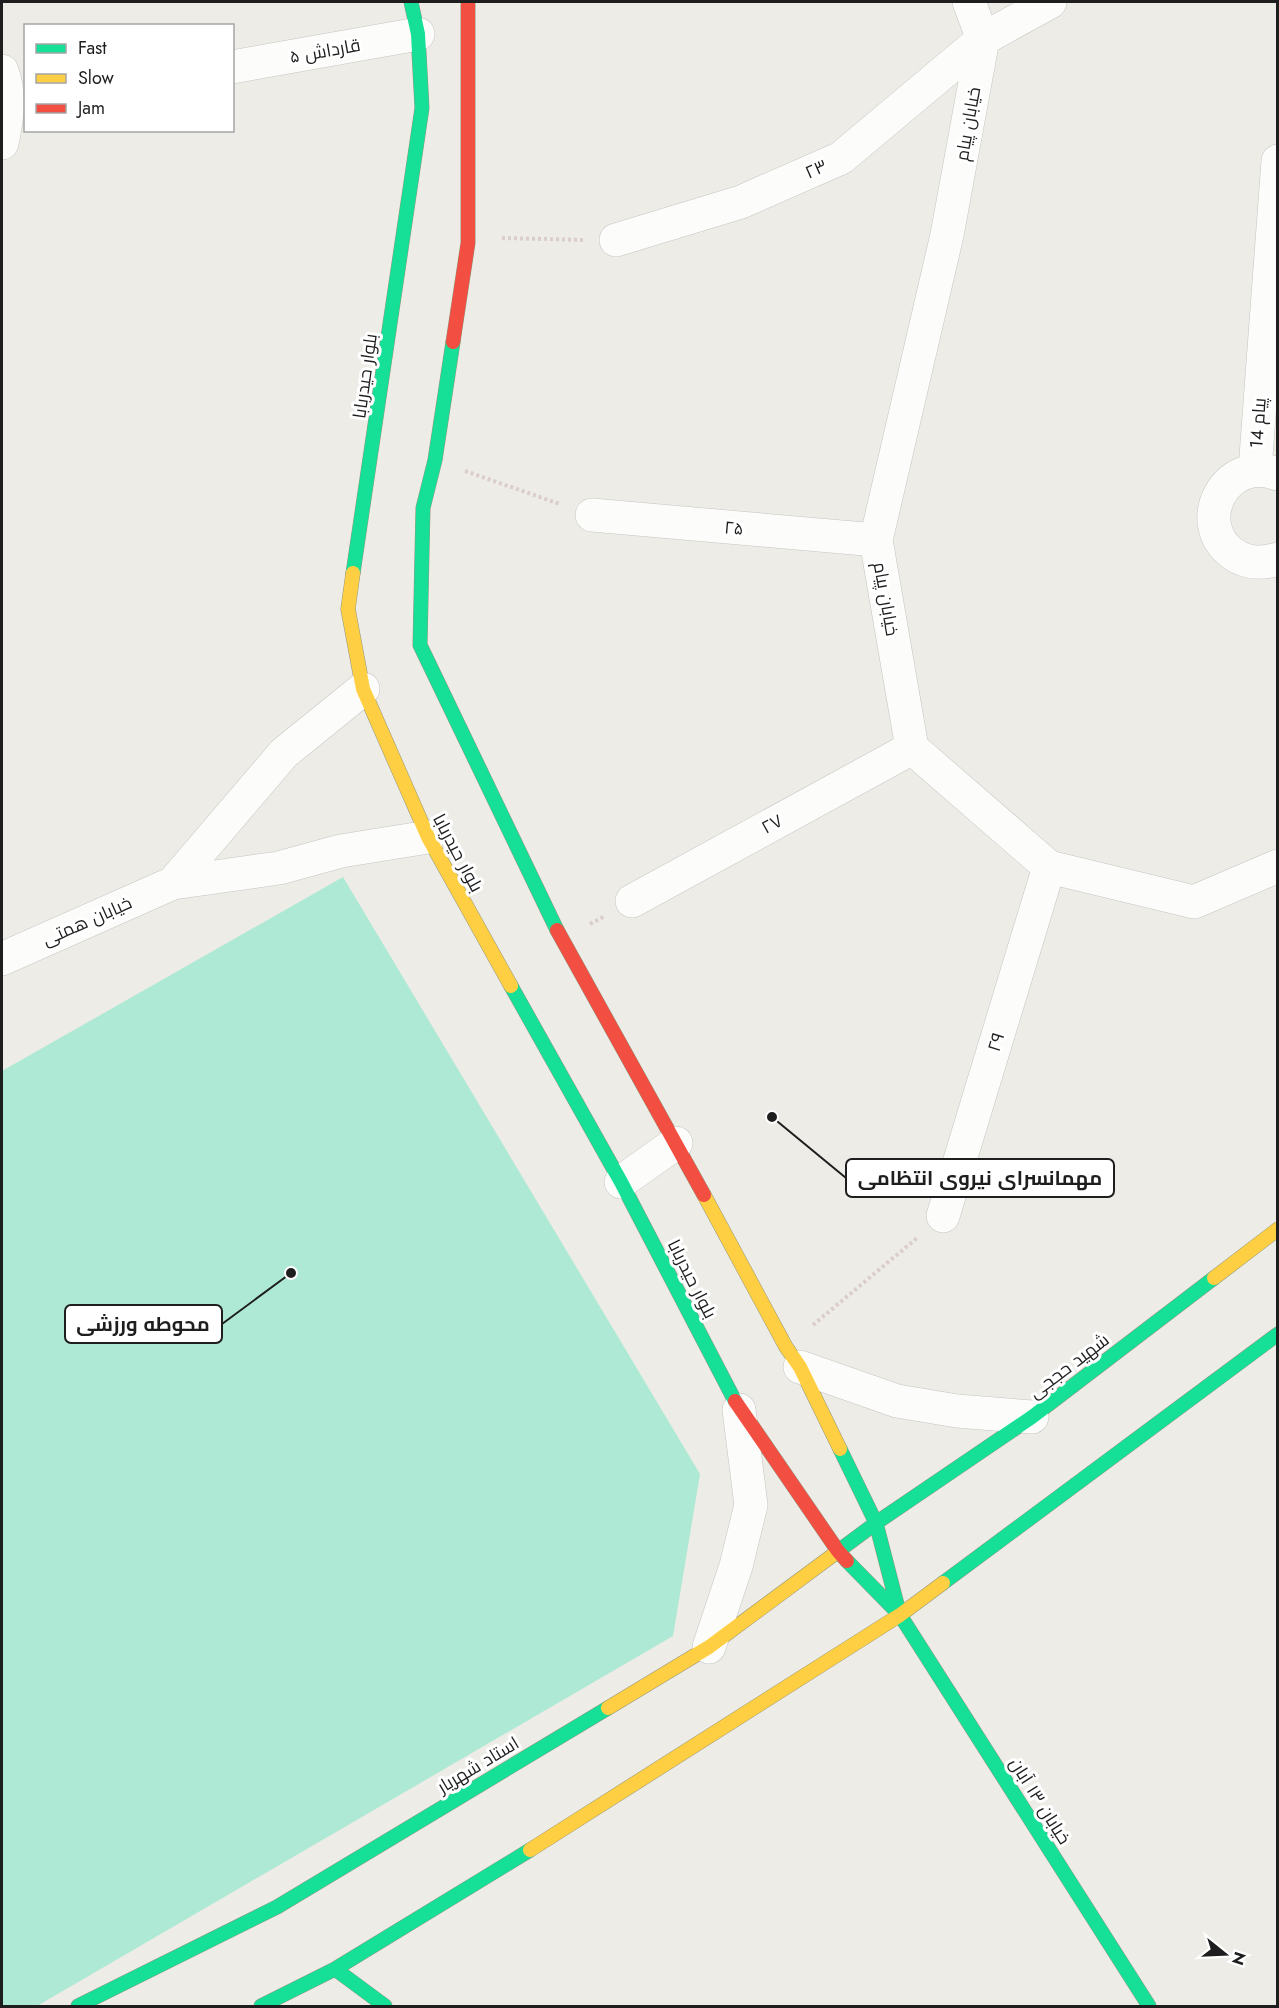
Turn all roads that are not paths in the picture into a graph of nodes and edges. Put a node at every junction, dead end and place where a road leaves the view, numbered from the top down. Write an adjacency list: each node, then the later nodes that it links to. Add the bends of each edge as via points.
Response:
1 (411, 2): 5 (street, بلوار حیدربابا)
2 (468, 2): 24 (street, via 468,237 435,460 423,508 420,645 561,939)
3 (969, 2): 6 (street)
4 (1050, 2): 6 (street)
5 (418, 34): 7 (street, ۵ قارداش); 16 (street, بلوار حیدربابا, via 422,108 348,609)
6 (983, 39): 11 (street, ۲۳, via 841,158 741,202); 14 (street, خیابان پیام, via 947,235)
7 (234, 67)
8 (11, 76): 9 (street)
9 (2, 143)
10 (1278, 161): 12 (street, پیام 14)
11 (615, 240)
12 (1266, 472): 15 (street, via 1241,474 1228,482 1214,508 1214,523 1226,549 1238,558 1252,562)
13 (592, 515): 14 (street, ۲۵)
14 (876, 540): 17 (street, خیابان پیام)
15 (1278, 559)
16 (363, 689): 18 (street, بلوار حیدربابا); 21 (street, via 284,753)
17 (912, 748): 20 (street); 22 (street, ۲۷)
18 (428, 837): 21 (street, via 341,851 279,868); 25 (street, بلوار حیدربابا)
19 (1278, 866): 20 (street, via 1194,902)
20 (1049, 867): 26 (street, ۲۹)
21 (172, 883): 23 (street, خیابان همتی)
22 (632, 901)
23 (2, 959)
24 (676, 1143): 25 (street); 29 (street)
25 (621, 1182): 30 (street, بلوار حیدربابا)
26 (943, 1216)
27 (1278, 1229): 31 (street, شهید حججی)
28 (1278, 1334): 34 (street)
29 (793, 1357): 31 (street, via 897,1401); 32 (street)
30 (739, 1410): 33 (street, بلوار حیدربابا); 35 (street, via 751,1505)
31 (1032, 1417): 32 (street, شهید حججی)
32 (876, 1523): 33 (street, استاد شهریار); 34 (street)
33 (838, 1551): 34 (street, بلوار حیدربابا); 35 (street, استاد شهریار)
34 (900, 1615): 36 (street); 40 (street, خیابان ۱۳ آبان)
35 (709, 1647): 37 (street, استاد شهریار, via 278,1907)
36 (335, 1969): 38 (street); 39 (street)
37 (78, 2007)
38 (261, 2007)
39 (385, 2007)
40 (1149, 2007)

